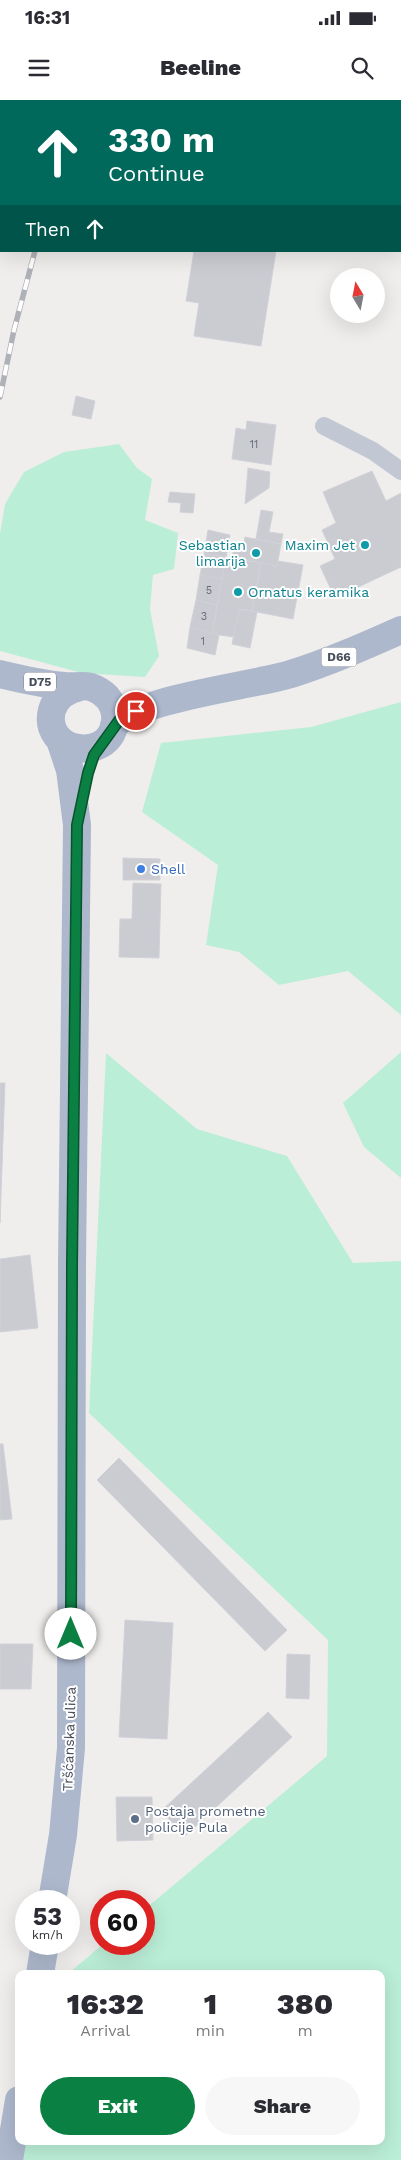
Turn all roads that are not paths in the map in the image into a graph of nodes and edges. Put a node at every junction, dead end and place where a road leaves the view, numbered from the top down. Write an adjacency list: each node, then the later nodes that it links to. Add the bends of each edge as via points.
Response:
1 (324, 426): 2 (street, via 373,451)
2 (401, 470)
3 (401, 630): 6 (main road, D66, via 294,673)
4 (1, 674): 5 (main road, D75, via 52,685); 7 (main road, D75, via 34,700)
5 (89, 688): 6 (main road, D66, via 133,694); 7 (main road, via 67,691 57,700); 8 (main road, via 107,697 113,708)
6 (208, 692): 8 (main road, D66, via 136,711 120,719)
7 (56, 729): 8 (main road, D66, via 75,749 82,750); 9 (main road, via 70,770)
8 (107, 736): 9 (main road, via 90,764)
9 (77, 825): 10 (main road, Tršćanska ulica, via 71,1748)
10 (54, 1890)
11 (43, 1955): 12 (main road)
12 (41, 1970)
13 (15, 2124): 14 (main road)
14 (9, 2160)

